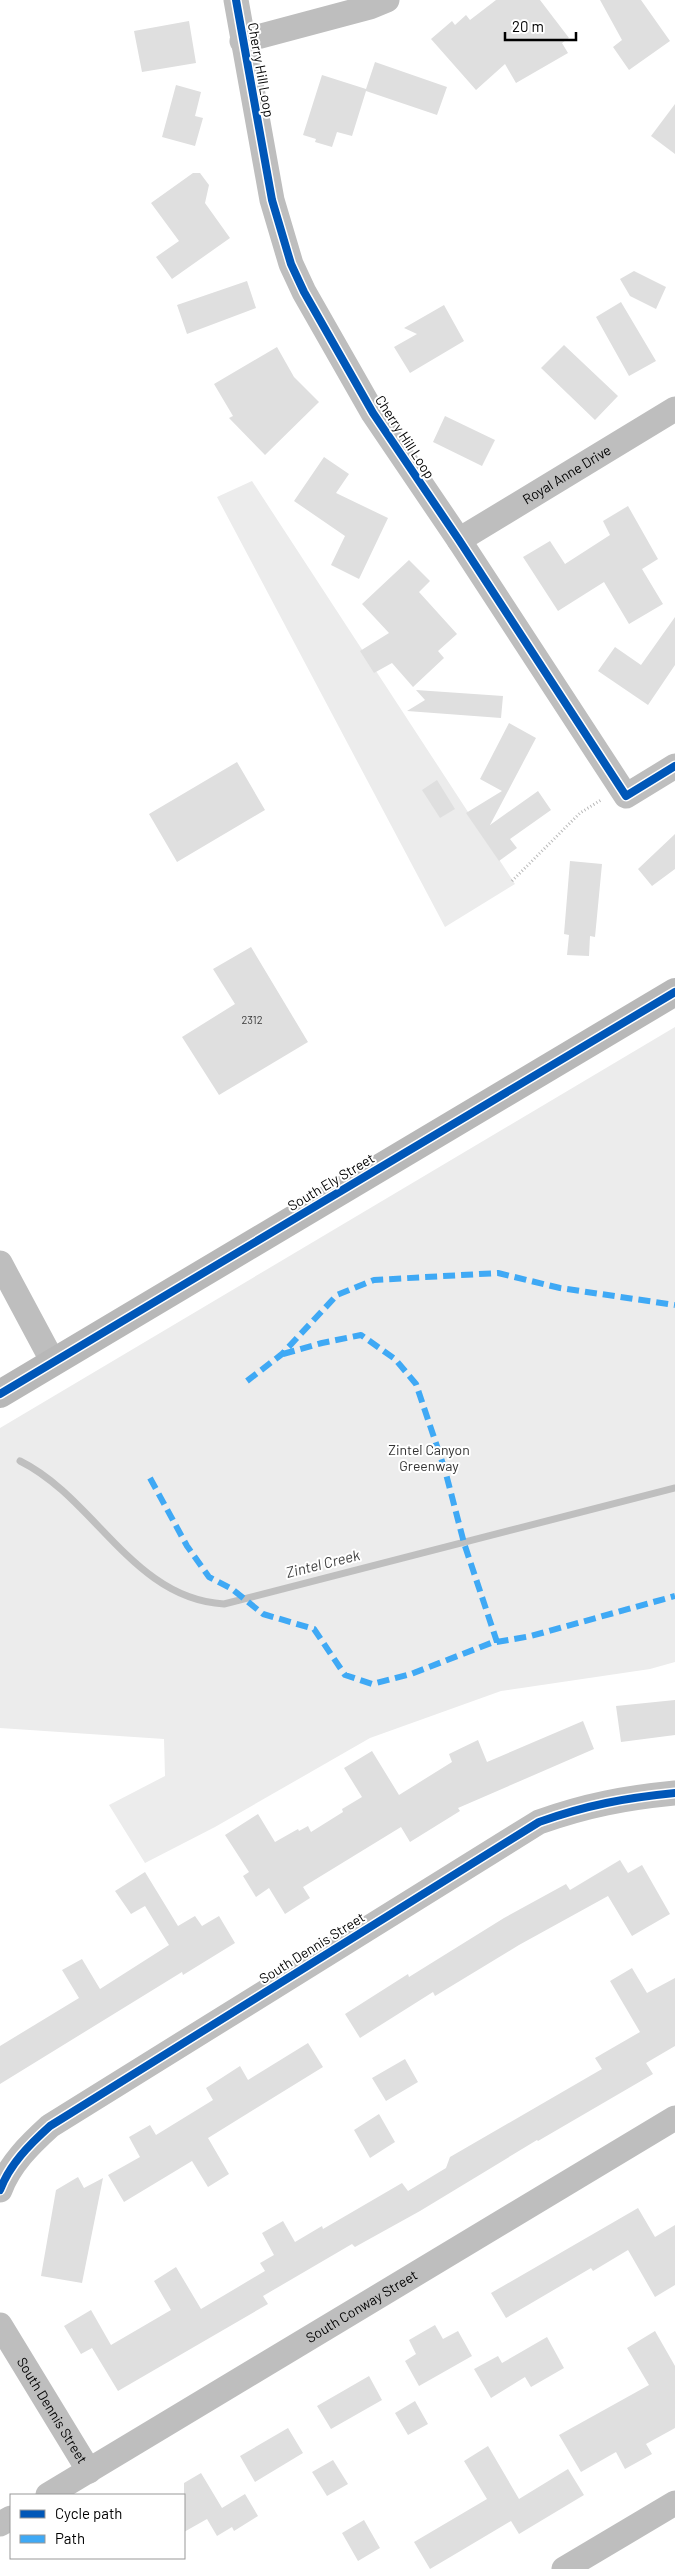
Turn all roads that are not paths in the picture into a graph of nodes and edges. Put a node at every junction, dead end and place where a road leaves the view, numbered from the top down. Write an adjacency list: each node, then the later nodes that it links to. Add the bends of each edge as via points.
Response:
1 (236, 0): 3 (street, Cherry Hill Loop)
2 (387, 0): 3 (street)
3 (242, 40): 5 (street, Cherry Hill Loop, via 272,200 291,264 373,413)
4 (675, 409): 5 (street, Royal Anne Drive)
5 (459, 540): 6 (street, Cherry Hill Loop, via 626,796)
6 (675, 766)
7 (675, 992): 9 (street, South Ely Street)
8 (0, 1263): 9 (street)
9 (53, 1362): 10 (street, South Ely Street)
10 (0, 1394)
11 (675, 1793): 13 (street, South Dennis Street, via 581,1807 539,1822 50,2126 27,2147 6,2175)
12 (675, 2118): 15 (street, South Conway Street)
13 (0, 2190)
14 (0, 2325): 15 (street, South Dennis Street)
15 (89, 2471): 16 (street, South Conway Street)
16 (50, 2494)
17 (675, 2503): 18 (street)
18 (564, 2569)

